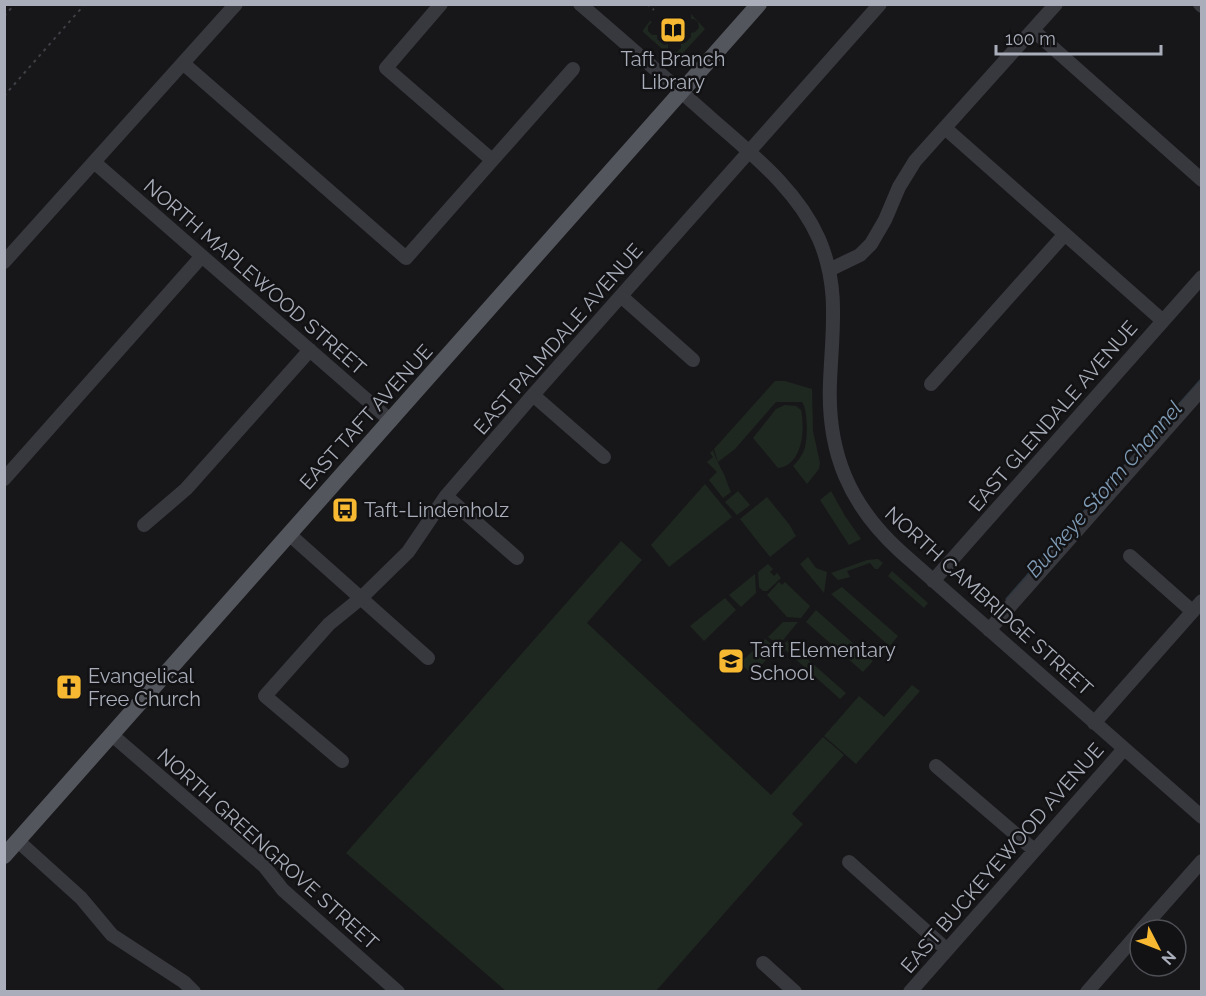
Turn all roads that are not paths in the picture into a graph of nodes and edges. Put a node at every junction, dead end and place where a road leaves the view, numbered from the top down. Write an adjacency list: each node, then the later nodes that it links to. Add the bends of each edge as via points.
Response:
1 (236, 4): 8 (street)
2 (441, 4): 13 (street, via 386,68)
3 (580, 4): 10 (street, NORTH CAMBRIDGE STREET)
4 (759, 4): 10 (main road, EAST TAFT AVENUE)
5 (880, 4): 12 (street, EAST PALMDALE AVENUE)
6 (1056, 4): 7 (street)
7 (1033, 30): 11 (street); 15 (street)
8 (184, 64): 13 (street, via 406,258); 14 (street)
9 (573, 69): 13 (street)
10 (681, 92): 12 (street, NORTH CAMBRIDGE STREET); 28 (main road, EAST TAFT AVENUE)
11 (945, 128): 16 (street); 19 (street, via 906,174 871,244 853,259)
12 (749, 152): 19 (street, NORTH CAMBRIDGE STREET, via 806,213); 21 (street, EAST PALMDALE AVENUE)
13 (492, 160)
14 (94, 162): 17 (street, NORTH MAPLEWOOD STREET); 18 (street)
15 (1202, 180)
16 (1065, 234): 22 (street); 25 (street)
17 (202, 256): 23 (street, NORTH MAPLEWOOD STREET); 30 (street)
18 (4, 262)
19 (830, 270): 36 (street, NORTH CAMBRIDGE STREET, via 834,296 830,409 840,463 855,498 871,522)
20 (1202, 277): 22 (street, EAST GLENDALE AVENUE)
21 (622, 297): 24 (street); 27 (street, EAST PALMDALE AVENUE)
22 (1163, 321): 36 (street, EAST GLENDALE AVENUE)
23 (310, 350): 28 (street, NORTH MAPLEWOOD STREET); 32 (street, via 186,489)
24 (693, 360)
25 (931, 384)
26 (1202, 389): 39 (street)
27 (533, 395): 29 (street); 31 (street, EAST PALMDALE AVENUE)
28 (391, 421): 33 (main road, EAST TAFT AVENUE)
29 (604, 457)
30 (4, 479)
31 (446, 496): 35 (street); 37 (street, EAST PALMDALE AVENUE, via 408,552)
32 (144, 525)
33 (290, 535): 37 (street); 42 (main road, EAST TAFT AVENUE)
34 (1130, 556): 38 (street)
35 (517, 558)
36 (933, 581): 39 (street, NORTH CAMBRIDGE STREET)
37 (361, 598): 40 (street); 44 (street, EAST PALMDALE AVENUE, via 329,624 265,696)
38 (1197, 606): 41 (street, EAST BUCKEYEWOOD AVENUE)
39 (989, 630): 41 (street, NORTH CAMBRIDGE STREET)
40 (428, 658)
41 (1094, 723): 43 (street, NORTH CAMBRIDGE STREET)
42 (112, 735): 47 (main road, EAST TAFT AVENUE); 57 (street, NORTH GREENGROVE STREET, via 257,860 283,890)
43 (1124, 749): 46 (street, NORTH CAMBRIDGE STREET); 48 (street, EAST BUCKEYEWOOD AVENUE)
44 (342, 761)
45 (936, 766): 48 (street)
46 (1202, 817)
47 (18, 842): 49 (main road, EAST TAFT AVENUE); 56 (street, via 81,898 112,934)
48 (1034, 850): 54 (street, EAST BUCKEYEWOOD AVENUE)
49 (4, 856)
50 (1202, 861): 52 (street)
51 (849, 862): 54 (street)
52 (1151, 918)
53 (1128, 944): 60 (street)
54 (946, 949): 59 (street, EAST BUCKEYEWOOD AVENUE)
55 (763, 963): 58 (street)
56 (194, 992)
57 (398, 992)
58 (795, 992)
59 (910, 992)
60 (1087, 992)

